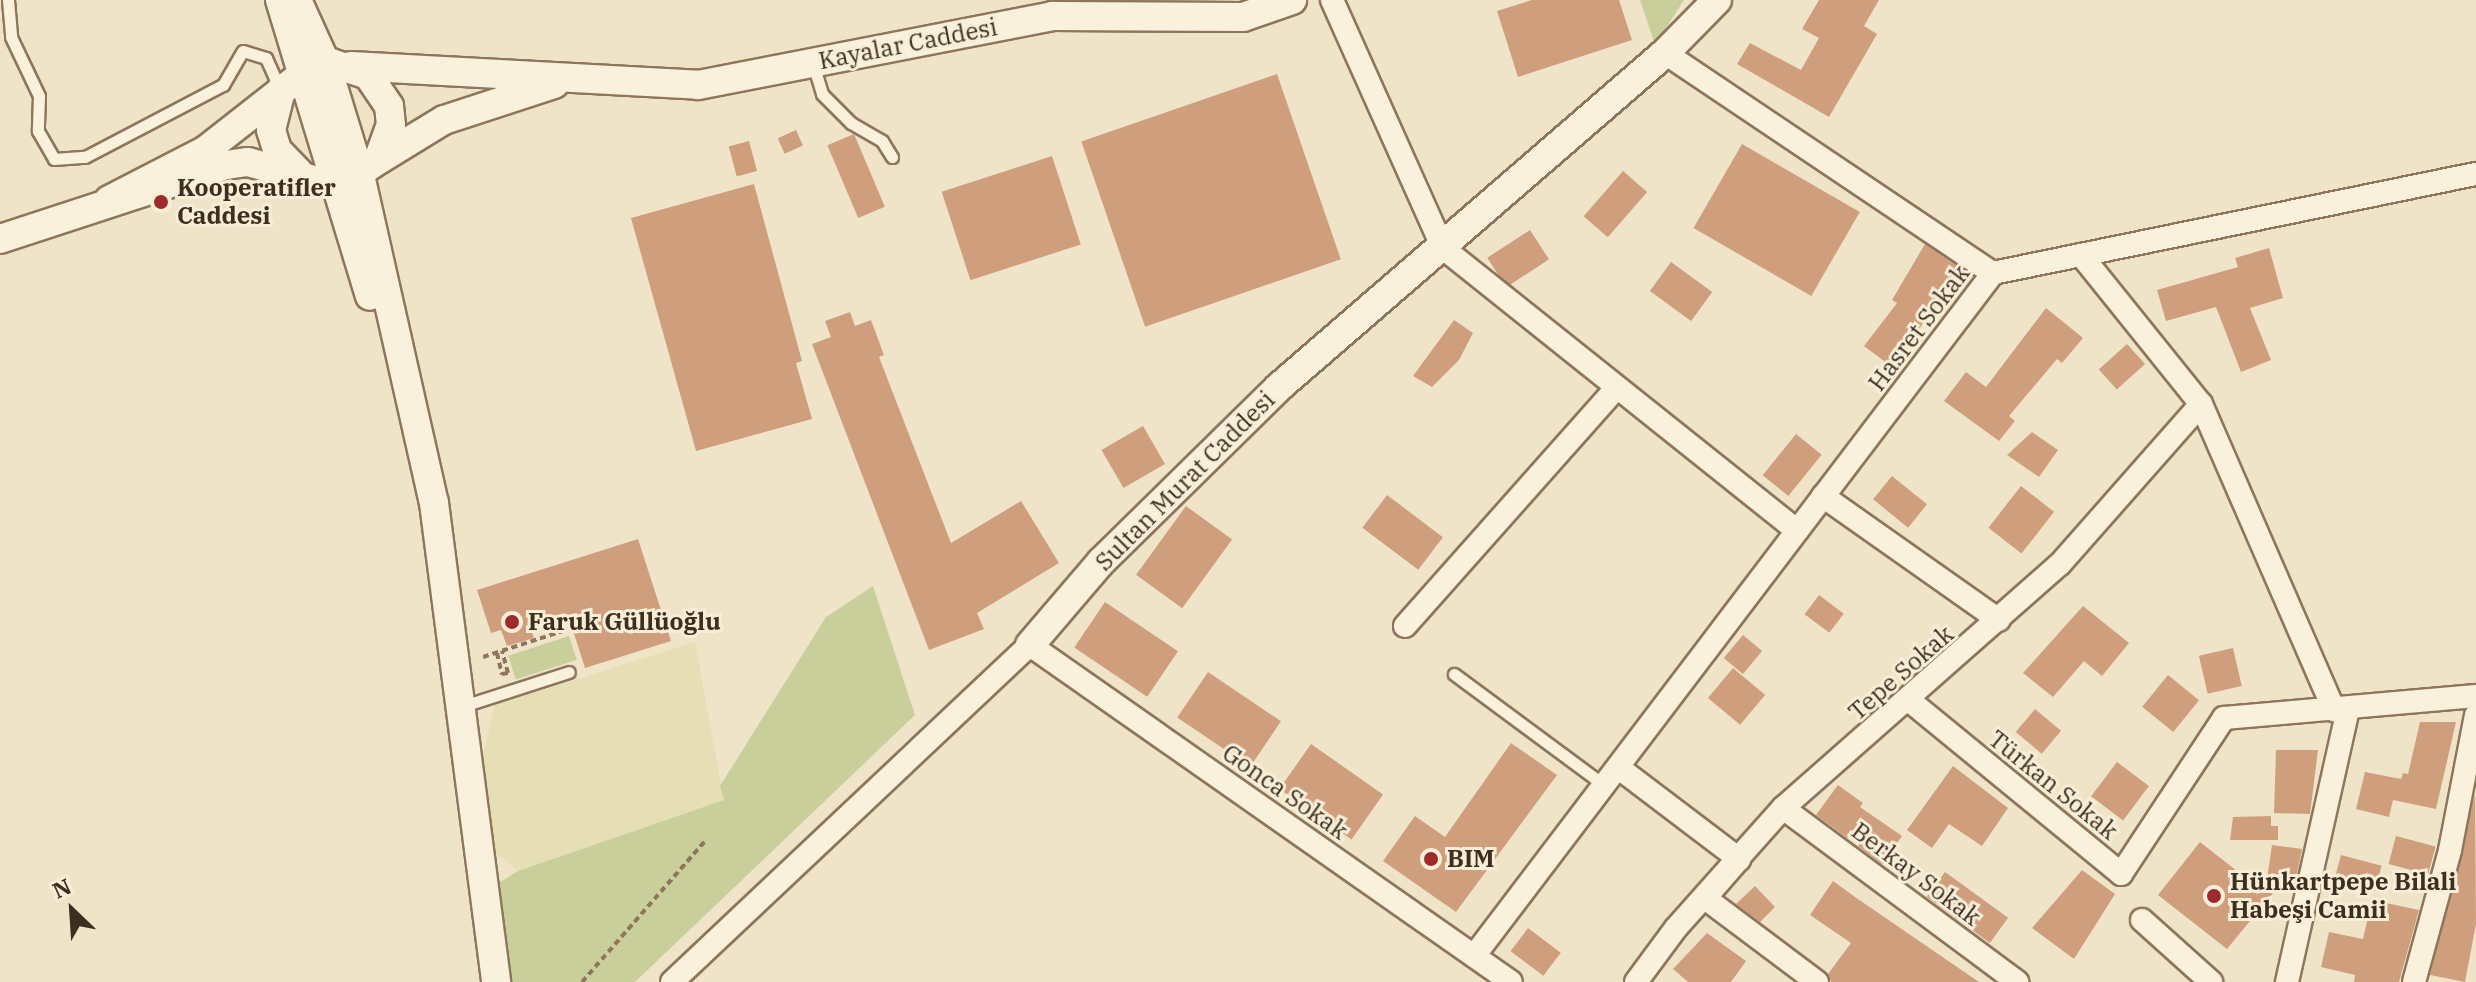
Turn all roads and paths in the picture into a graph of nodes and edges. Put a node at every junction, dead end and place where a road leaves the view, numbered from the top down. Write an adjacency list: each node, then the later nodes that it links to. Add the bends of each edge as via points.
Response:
1 (8, 0): 10 (lane, via 11,37 39,96 38,131 54,159 85,157 223,85 243,51)
2 (280, 0): 10 (street)
3 (297, 0): 10 (street)
4 (1292, 0): 7 (street, Kayalar Caddesi, via 1243,17)
5 (1332, 0): 18 (street)
6 (1717, 0): 8 (street, Sultan Murat Caddesi)
7 (1040, 9): 9 (street, Kayalar Caddesi)
8 (1665, 53): 18 (street, Sultan Murat Caddesi); 20 (street)
9 (812, 63): 11 (street, Kayalar Caddesi, via 698,85); 12 (lane, via 822,94 851,123 882,141)
10 (315, 73): 11 (street, Kayalar Caddesi); 13 (street); 13 (street, via 368,75 389,106 390,134); 15 (street, via 271,130 283,158); 16 (street, via 206,150)
11 (570, 79): 13 (street, via 444,120)
12 (892, 157)
13 (358, 173): 15 (street); 35 (street, via 434,503)
14 (2476, 174): 19 (street, Hasret Sokak)
15 (306, 178): 16 (street, via 248,162)
16 (109, 200): 17 (street)
17 (0, 239)
18 (1443, 248): 21 (street); 28 (street, Sultan Murat Caddesi, via 1279,387 1101,562)
19 (2081, 255): 20 (street, Hasret Sokak); 22 (street)
20 (1993, 273): 23 (street, Hasret Sokak)
21 (1616, 388): 24 (street); 26 (street)
22 (2201, 404): 25 (street, Tepe Sokak, via 2060,564); 36 (street)
23 (1823, 496): 24 (street, Hasret Sokak); 25 (street)
24 (1797, 531): 38 (street, Hasret Sokak)
25 (1999, 620): 34 (street, Tepe Sokak)
26 (1405, 626)
27 (572, 628): 29 (path)
28 (1030, 645): 43 (street, Gonca Sokak); 47 (street, Sultan Murat Caddesi)
29 (500, 652): 29 (path, via 502,674 508,673); 30 (path)
30 (483, 657)
31 (569, 672): 35 (lane)
32 (1454, 674): 38 (lane, via 1577,761)
33 (2476, 696): 36 (street, Türkan Sokak)
34 (1910, 701): 36 (street, Türkan Sokak, via 2121,874 2224,718); 39 (street, Tepe Sokak)
35 (462, 706): 45 (street)
36 (2341, 709): 53 (street)
37 (2476, 715): 54 (street, via 2450,850)
38 (1612, 777): 41 (street, via 1739,859); 43 (street, Hasret Sokak)
39 (1783, 808): 41 (street, Tepe Sokak); 51 (street, Berkay Sokak)
40 (704, 842): 46 (path)
41 (1705, 898): 49 (street, Tepe Sokak); 50 (street)
42 (2142, 920): 44 (street)
43 (1474, 956): 48 (street, Gonca Sokak)
44 (2189, 974): 52 (street)
45 (496, 982)
46 (582, 982)
47 (672, 982)
48 (1511, 982)
49 (1636, 982)
50 (1817, 982)
51 (2017, 982)
52 (2211, 982)
53 (2287, 982)
54 (2414, 982)

